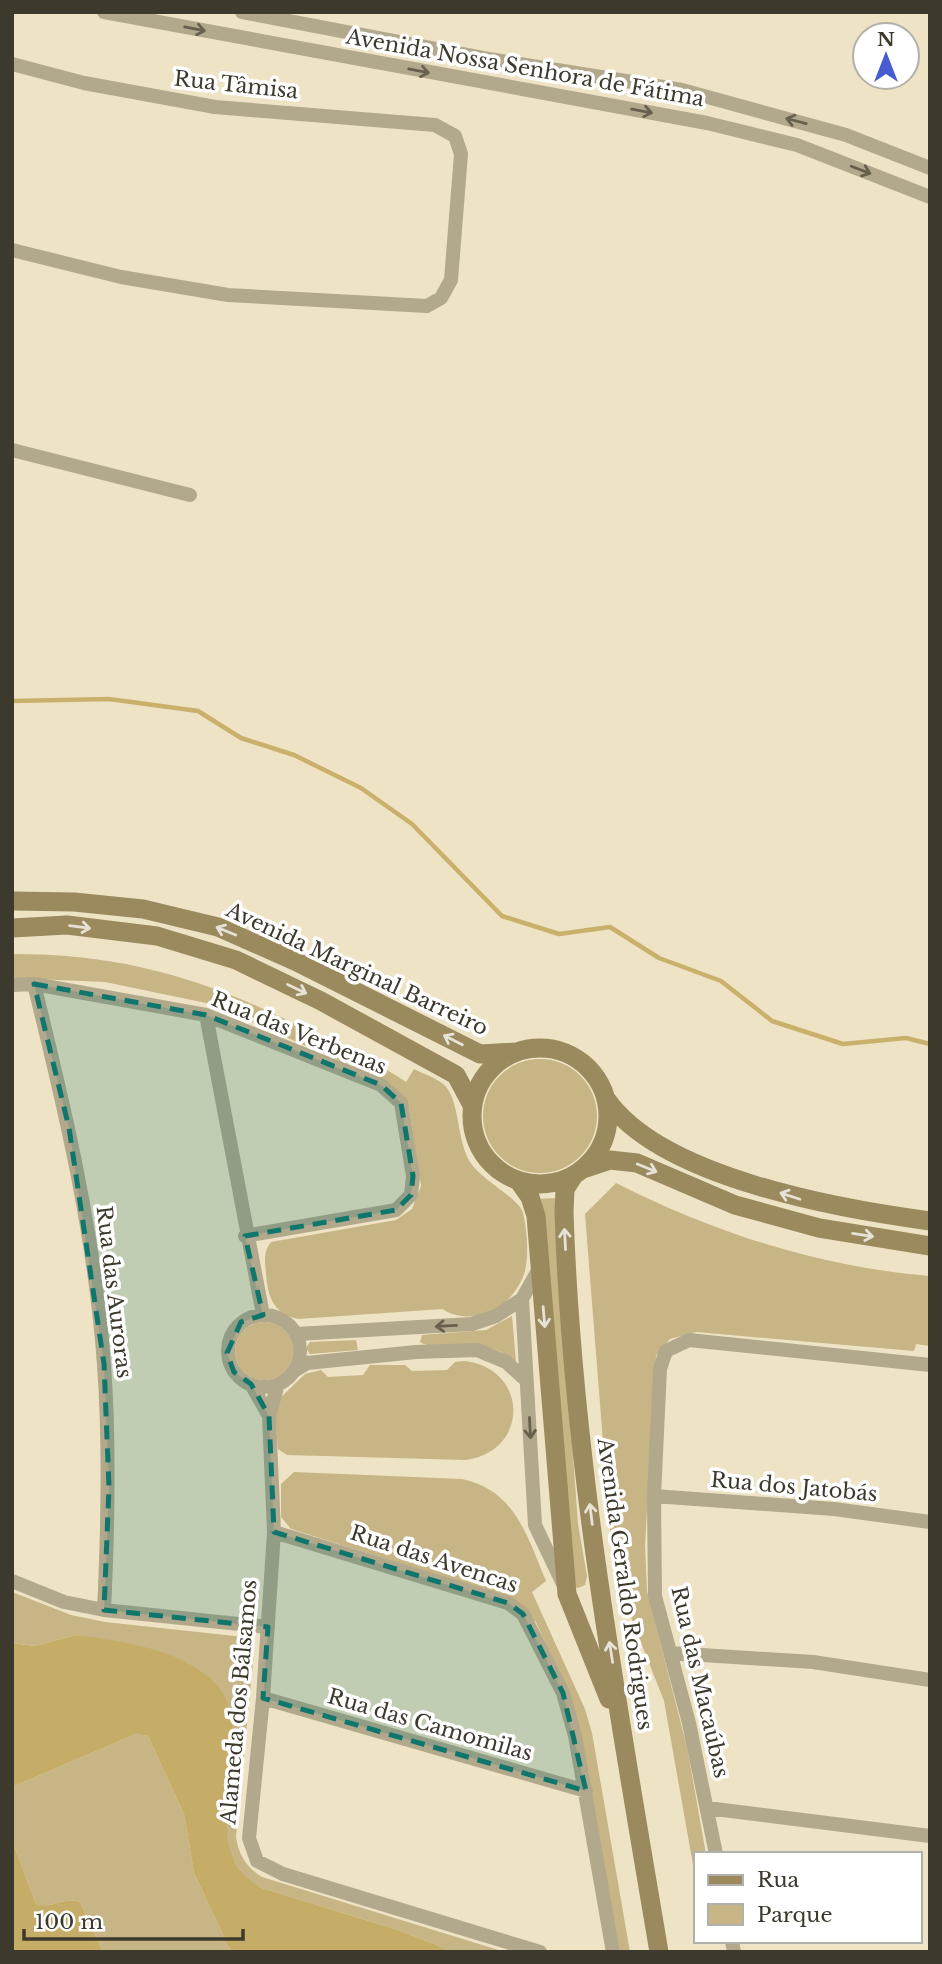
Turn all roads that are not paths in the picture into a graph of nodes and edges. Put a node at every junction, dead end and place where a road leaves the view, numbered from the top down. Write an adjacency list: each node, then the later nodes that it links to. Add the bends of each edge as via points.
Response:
1 (104, 12): 5 (street, Avenida Nossa Senhora de Fátima, one-way to 5, via 707,122 797,145)
2 (242, 12): 4 (street, Avenida Nossa Senhora de Fátima, one-way to 2, via 846,135 682,90)
3 (12, 64): 6 (street, Rua Tâmisa, via 188,103 435,125 455,136 461,154 451,279 446,293 427,306 228,295 121,277)
4 (930, 168)
5 (930, 197)
6 (12, 250)
7 (12, 450): 8 (street)
8 (190, 495)
9 (12, 901): 14 (street, Avenida Marginal Barreiro, one-way to 9, via 480,1054 218,927 143,909)
10 (12, 928): 16 (street, Avenida Marginal Barreiro, one-way to 16, via 67,925 157,936 236,960 456,1074)
11 (34, 984): 12 (street, Rua das Verbenas); 13 (street, Rua das Verbenas); 42 (street, Rua das Auroras, via 69,1128 104,1364 109,1488)
12 (12, 985)
13 (206, 1015): 20 (street); 20 (street, Rua das Verbenas, via 381,1085 401,1103 414,1176 411,1195 396,1210)
14 (517, 1052): 15 (street, via 562,1051 582,1062 598,1079); 16 (street, via 487,1073)
15 (607, 1099): 17 (street, via 605,1138 596,1156); 19 (street, one-way to 15, via 800,1199 721,1173 651,1140 621,1120)
16 (472, 1105): 18 (street, via 473,1129 482,1151 497,1169)
17 (578, 1173): 18 (street, via 556,1182); 21 (street, one-way to 21, via 610,1160 637,1163 735,1205 819,1228); 40 (street, Avenida Geraldo Rodrigues, one-way to 17, via 581,1438 565,1243 565,1189)
18 (518, 1180): 22 (street, Avenida Geraldo Rodrigues, via 536,1216)
19 (930, 1221)
20 (245, 1236): 24 (street)
21 (930, 1246)
22 (540, 1266): 23 (street); 41 (street, Avenida Geraldo Rodrigues, one-way to 41)
23 (522, 1299): 25 (street, one-way to 25, via 472,1324); 32 (street, Avenida Geraldo Rodrigues)
24 (263, 1314): 27 (street, via 282,1320); 33 (street, Alameda dos Bálsamos, via 241,1322 228,1342 229,1363)
25 (414, 1327): 26 (street); 28 (street)
26 (363, 1331): 27 (street); 29 (street)
27 (296, 1334): 31 (street, via 300,1353)
28 (416, 1352): 29 (street); 32 (street, via 477,1350 506,1362)
29 (364, 1356): 31 (street, via 307,1363)
30 (930, 1365): 36 (street, Rua das Macaúbas, via 689,1340 666,1351 660,1369)
31 (294, 1371): 34 (street)
32 (526, 1380): 41 (street, Avenida Geraldo Rodrigues, one-way to 41, via 535,1525)
33 (251, 1384): 34 (street); 35 (street, Alameda dos Bálsamos)
34 (278, 1384): 35 (street, Alameda dos Bálsamos)
35 (269, 1416): 38 (street, Alameda dos Bálsamos)
36 (654, 1496): 37 (street, Rua dos Jatobás, via 834,1509); 44 (street, Rua das Macaúbas, via 655,1597)
37 (930, 1522)
38 (274, 1532): 43 (street, Alameda dos Bálsamos); 47 (street, Rua das Avencas, via 508,1603 523,1614 563,1693)
39 (12, 1581): 42 (street, via 64,1602)
40 (600, 1582): 41 (street, via 584,1598); 48 (street, Avenida Geraldo Rodrigues, one-way to 40)
41 (567, 1594): 48 (street, Avenida Geraldo Rodrigues, via 608,1695)
42 (104, 1610): 43 (street)
43 (268, 1627): 46 (street, Alameda dos Bálsamos)
44 (671, 1653): 45 (street, via 813,1662); 49 (street, Rua das Macaúbas)
45 (930, 1680)
46 (263, 1698): 47 (street, Rua das Camomilas); 52 (street, Alameda dos Bálsamos, via 249,1838 257,1861 283,1874)
47 (586, 1791): 53 (street, Rua das Avencas)
48 (632, 1792): 54 (street)
49 (708, 1808): 50 (street); 51 (street, Rua das Macaúbas)
50 (930, 1836)
51 (716, 1852)
52 (540, 1952)
53 (613, 1952)
54 (659, 1952)

